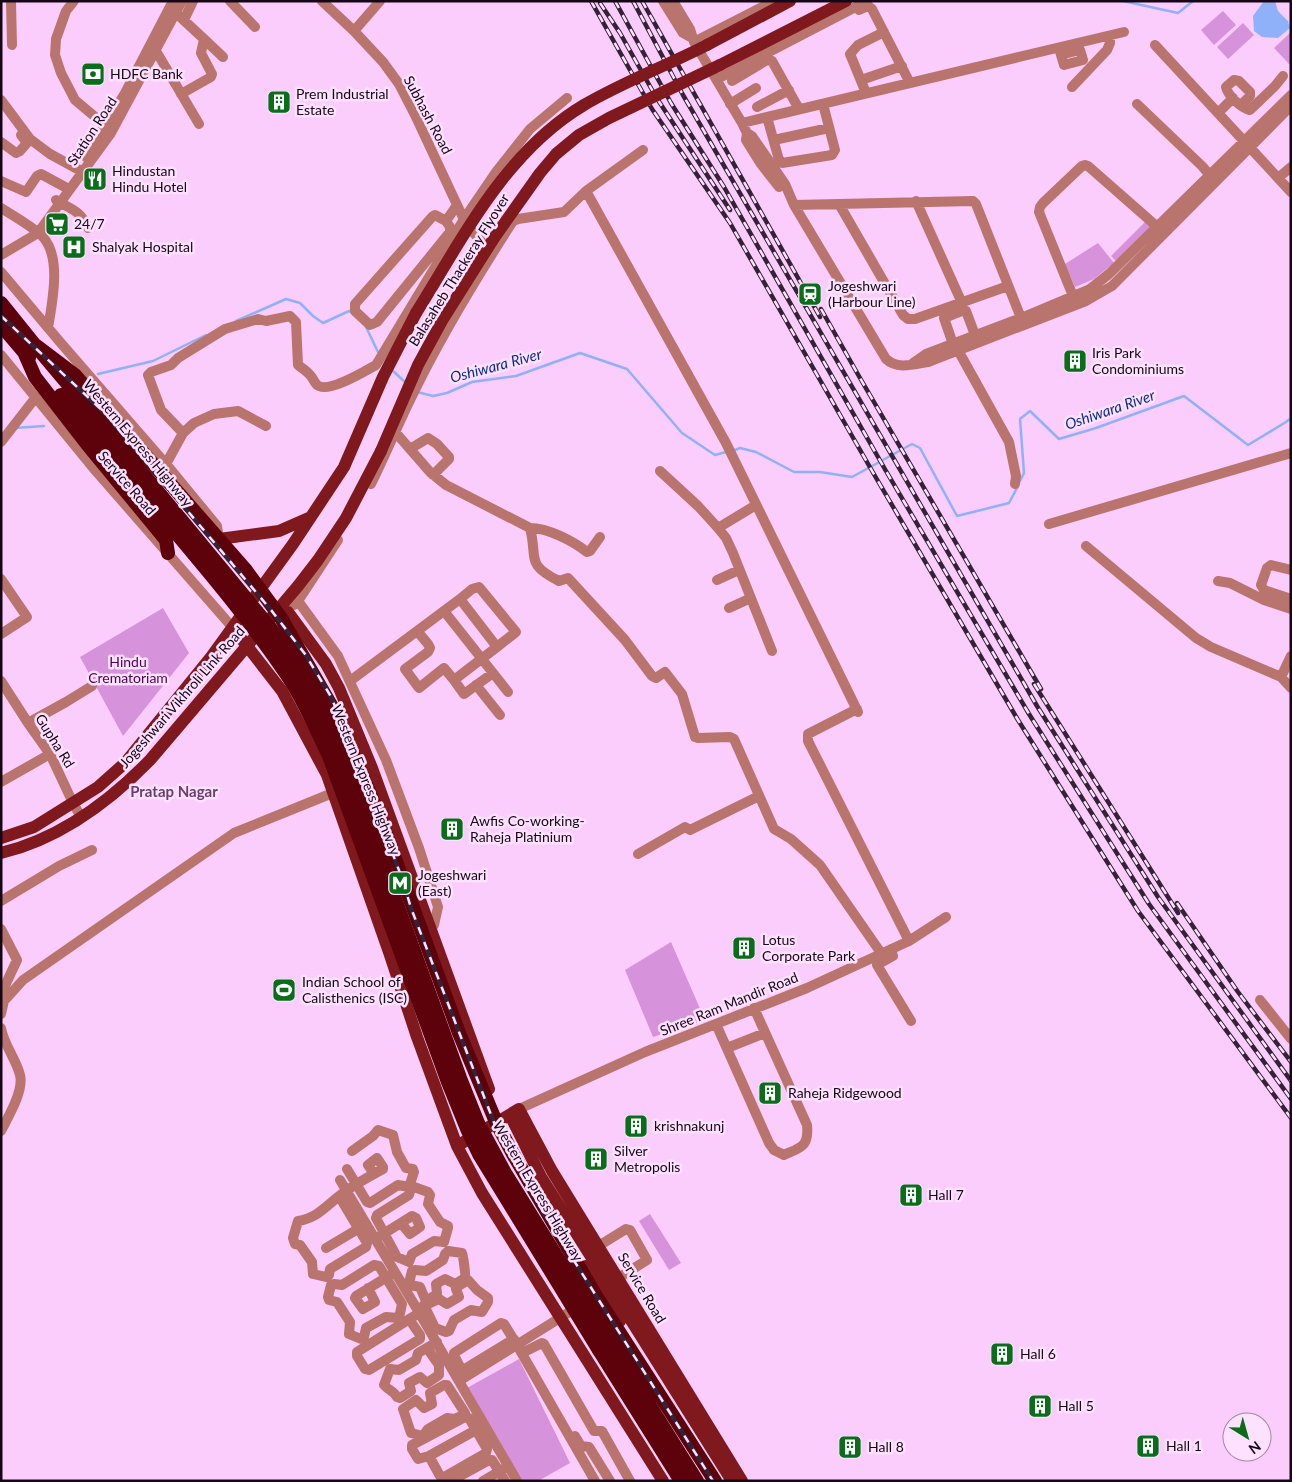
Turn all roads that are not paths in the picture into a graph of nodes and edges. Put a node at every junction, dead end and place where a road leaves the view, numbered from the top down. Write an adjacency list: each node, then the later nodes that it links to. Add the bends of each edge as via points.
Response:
1 (11, 1): 24 (street)
2 (74, 1): 56 (street, via 66,10 56,38 55,55 75,100)
3 (173, 1): 56 (street, Station Road)
4 (182, 1): 15 (street, Station Road)
5 (193, 1): 15 (street)
6 (230, 1): 17 (street)
7 (322, 1): 18 (street, Subhash Road)
8 (380, 1): 18 (street)
9 (663, 1): 22 (street, via 684,33)
10 (673, 1): 22 (street)
11 (774, 1): 22 (street)
12 (790, 1): 111 (main road, Balasaheb Thackeray Flyover, bridge, via 583,105 521,157 492,192 416,313 383,377 349,458)
13 (846, 1): 104 (main road, Balasaheb Thackeray Flyover, bridge, via 579,134 556,154 494,238 443,319 418,365)
14 (867, 1): 30 (street)
15 (180, 16): 23 (street); 26 (street, Station Road)
16 (834, 24): 19 (street, via 868,6)
17 (255, 27)
18 (354, 31): 72 (street, Subhash Road, via 399,84)
19 (884, 32): 28 (street); 31 (street, via 858,45 850,54)
20 (1124, 32): 21 (street)
21 (1110, 36): 32 (street, via 1060,51); 33 (street, via 1109,46)
22 (692, 37): 30 (street)
23 (204, 39): 27 (street); 37 (street, via 201,53 211,77)
24 (12, 45)
25 (1155, 45): 49 (street)
26 (156, 51): 37 (street); 56 (street, Station Road)
27 (223, 57)
28 (902, 66): 31 (street); 32 (street)
29 (1283, 76): 49 (street, via 1252,109 1247,110 1237,101)
30 (717, 79): 42 (street)
31 (861, 80): 36 (street)
32 (910, 83): 36 (street)
33 (1072, 87)
34 (756, 88): 40 (street)
35 (789, 90): 40 (street, via 770,60 735,84); 46 (street); 47 (street)
36 (866, 93): 43 (street)
37 (181, 94): 53 (street)
38 (1291, 95): 59 (street)
39 (567, 98): 75 (street, via 524,135)
40 (745, 98): 42 (street)
41 (1, 100): 54 (street)
42 (730, 104): 52 (street)
43 (822, 104): 47 (street); 55 (street)
44 (1137, 104): 63 (street)
45 (1291, 106): 59 (street)
46 (757, 107)
47 (799, 109): 51 (street)
48 (1, 113): 54 (street)
49 (1218, 113): 59 (street)
50 (624, 116): 76 (street, via 575,142 526,198)
51 (767, 117): 52 (street); 57 (street)
52 (742, 123): 73 (street, via 785,184)
53 (199, 124)
54 (19, 128): 58 (street, via 27,143 20,151 16,153); 62 (street, via 30,139 66,158)
55 (829, 128): 57 (street); 57 (street, via 835,150 832,155 782,162)
56 (109, 130): 62 (street, Station Road)
57 (774, 140)
58 (1, 142)
59 (1247, 144): 63 (street); 64 (street)
60 (643, 150): 67 (street)
61 (1290, 169): 64 (street)
62 (80, 171): 66 (street, Station Road); 70 (street, Station Road)
63 (1212, 178): 79 (street)
64 (1278, 178): 68 (street)
65 (1, 181): 66 (street, via 26,192 41,174)
66 (66, 187): 70 (street, Station Road)
67 (586, 192): 76 (street, via 564,212); 110 (street, via 726,442)
68 (1291, 192)
69 (916, 201): 71 (street); 85 (street, via 973,201); 87 (street)
70 (59, 202): 78 (street, via 74,209); 80 (street, Station Road)
71 (839, 204): 73 (street); 87 (street, via 908,319)
72 (457, 205): 75 (street, Subhash Road); 77 (street)
73 (794, 205): 93 (street, via 886,359 897,366 928,362)
74 (1, 208): 80 (street)
75 (464, 219): 82 (street, Subhash Road); 98 (street, via 376,365 359,375 323,388 317,385 309,372 298,364 296,322 290,316 258,319 225,328 171,365 151,372 148,376 160,410)
76 (518, 219): 82 (street, via 513,221)
77 (446, 221): 77 (street, via 450,232 377,322 370,325 354,311 355,304 432,217 439,216)
78 (88, 228)
79 (1161, 230): 86 (street, via 1138,253); 86 (street, via 1088,166 1082,166 1040,207 1039,212)
80 (36, 232): 81 (street, Station Road); 83 (street, Station Road); 91 (street, via 43,237 53,263 54,286)
81 (1, 249)
82 (492, 254): 99 (street, via 448,328)
83 (1, 255)
84 (1, 272): 91 (street)
85 (1008, 286): 87 (street); 89 (street)
86 (1074, 301): 89 (street); 93 (street)
87 (962, 302)
88 (1, 303): 94 (highway, Western Express Highway)
89 (1021, 318): 92 (street)
90 (1, 325): 94 (highway, Western Express Highway)
91 (48, 328): 103 (street)
92 (975, 335): 93 (street); 93 (street, via 966,311 944,319)
93 (956, 346): 108 (street, via 1009,442)
94 (29, 348): 105 (highway, Western Express Highway); 109 (highway, via 75,375); 118 (highway, via 35,377 166,540)
95 (1, 355): 96 (street, Service Road)
96 (36, 397): 100 (street); 118 (street, Service Road)
97 (266, 426): 98 (street, via 238,411 214,414 194,423)
98 (183, 433): 103 (street)
99 (396, 433): 101 (street); 104 (street)
100 (1, 442)
101 (410, 449): 107 (street); 107 (street, via 428,438 449,457)
102 (1291, 454): 112 (street)
103 (166, 464): 109 (street)
104 (377, 465): 128 (street, via 360,504); 132 (main road, Balasaheb Thackeray Flyover)
105 (131, 469): 217 (highway, Western Express Highway, bridge, via 288,677 311,717 329,756 437,1054 468,1130 494,1180); 218 (highway, Western Express Highway, bridge, via 272,630 299,669 323,712 350,777 478,1123 504,1173)
106 (660, 471): 114 (street)
107 (433, 475): 113 (street, via 446,485)
108 (1015, 484)
109 (193, 504): 116 (highway)
110 (756, 505): 114 (street); 168 (street, via 857,710 808,734 808,741)
111 (311, 517): 116 (main road, via 279,532); 124 (main road, Balasaheb Thackeray Flyover)
112 (1049, 524)
113 (530, 528): 115 (street, via 574,542 587,552); 157 (street, via 533,560 542,573 559,582 568,578 625,640 652,676 656,678 665,672 682,694 695,737 730,737 734,740)
114 (718, 528): 119 (street, via 726,538)
115 (600, 538)
116 (219, 539): 124 (highway)
117 (1086, 546): 143 (street, via 1196,638)
118 (168, 553): 133 (street, Service Road)
119 (739, 570): 122 (street); 125 (street)
120 (1291, 570): 127 (street, via 1271,566 1267,568 1261,585 1264,590)
121 (1, 579): 135 (street, via 27,617)
122 (717, 580)
123 (1218, 581): 130 (street)
124 (260, 590): 132 (highway); 133 (main road, Balasaheb Thackeray Flyover)
125 (751, 598): 129 (street); 138 (street)
126 (460, 599): 131 (street); 137 (street); 137 (street, via 472,588 480,587 516,632)
127 (1291, 599)
128 (298, 601): 132 (street); 146 (street, via 338,656)
129 (729, 608)
130 (1291, 609)
131 (444, 611): 134 (street); 140 (street)
132 (282, 614): 136 (main road, Jogeshwari Vikhroli Link Road); 154 (highway)
133 (233, 628): 136 (main road); 158 (main road, Balasaheb Thackeray Flyover, via 124,763 98,787)
134 (418, 632): 144 (street, via 430,648 405,669 408,674 419,688 444,668); 146 (street)
135 (1, 634)
136 (247, 645): 156 (main road, via 282,691); 159 (main road, Jogeshwari Vikhroli Link Road, via 150,760 124,786)
137 (497, 647): 140 (street)
138 (772, 651)
139 (1291, 656): 141 (street)
140 (482, 659): 142 (street); 144 (street)
141 (1289, 670): 143 (street)
142 (493, 673): 147 (street); 150 (street)
143 (1281, 678): 149 (street)
144 (454, 680): 147 (street, via 464,694)
145 (1, 681): 152 (street, Gupha Rd)
146 (350, 681): 167 (street, via 386,760 438,908 436,920)
147 (476, 685): 151 (street)
148 (92, 686): 152 (street)
149 (1291, 688)
150 (508, 692)
151 (500, 715)
152 (28, 723): 153 (street, Gupha Rd)
153 (50, 754): 155 (street); 158 (street, Gupha Rd)
154 (366, 775): 156 (street); 167 (highway, via 379,815)
155 (1, 782)
156 (333, 792): 173 (street, via 234,832 23,980 4,1001); 182 (main road, via 416,1037)
157 (758, 796): 163 (street, via 690,830 685,827); 169 (street, via 774,829 791,839 820,865)
158 (73, 803): 159 (street, Gupha Rd); 160 (main road, Balasaheb Thackeray Flyover, via 34,827)
159 (82, 817): 162 (main road, Jogeshwari Vikhroli Link Road, via 23,848)
160 (1, 838)
161 (92, 850): 164 (street)
162 (1, 853)
163 (638, 854)
164 (1, 901)
165 (946, 917): 168 (street, Shree Ram Mandir Road)
166 (1, 929): 170 (street, via 17,960)
167 (427, 930): 180 (highway, via 461,1036)
168 (908, 941): 169 (street, Shree Ram Mandir Road)
169 (881, 956): 172 (street, Shree Ram Mandir Road); 174 (street)
170 (1, 994)
171 (1260, 1000): 178 (street)
172 (754, 1008): 175 (street, Shree Ram Mandir Road); 177 (street)
173 (1, 1014)
174 (911, 1021)
175 (716, 1024): 179 (street); 180 (street, Shree Ram Mandir Road, via 645,1052)
176 (1, 1028): 181 (street, via 20,1076 20,1088)
177 (766, 1033): 179 (street); 179 (street, via 807,1125 807,1140 803,1147 784,1155 769,1144)
178 (1291, 1039)
179 (727, 1048)
180 (507, 1116): 182 (main road); 192 (main road, Service Road, via 552,1171); 197 (highway); 220 (main road, via 541,1195)
181 (1, 1131)
182 (457, 1146): 199 (main road, via 482,1193)
183 (352, 1151): 187 (street, via 378,1130 393,1136 406,1168 414,1172 409,1187 398,1185 370,1203)
184 (347, 1169): 187 (street)
185 (374, 1174): 187 (street)
186 (340, 1180): 188 (street)
187 (356, 1184): 188 (street)
188 (342, 1193): 190 (street); 190 (street, via 313,1217 296,1224 295,1244 300,1245 312,1262 313,1274 326,1277 330,1269 366,1247)
189 (402, 1223): 191 (street)
190 (362, 1226): 191 (street); 193 (street)
191 (380, 1236): 191 (street, via 396,1257 409,1262 412,1254 434,1241 444,1242 448,1226 440,1222 428,1204 428,1192 414,1187 408,1195 377,1215); 194 (street)
192 (596, 1247): 195 (main road, Service Road); 195 (street, via 626,1229 630,1230 647,1260)
193 (326, 1248)
194 (390, 1275): 194 (street, via 402,1304 399,1318 386,1317 366,1328 361,1339 349,1334 350,1322 337,1302 328,1297 331,1285 342,1285 374,1265); 196 (street); 198 (street)
195 (616, 1280): 204 (main road, Service Road)
196 (368, 1288)
197 (596, 1296): 199 (street); 219 (highway)
198 (421, 1307): 198 (street, via 439,1299 447,1304 459,1297 457,1287 468,1280 488,1298 482,1312 471,1310 454,1320 446,1332 434,1328); 198 (street, via 437,1294 436,1284 445,1278 455,1284 465,1278 462,1253 448,1251 443,1260 426,1271 412,1271 409,1283 420,1287); 200 (street); 202 (street)
199 (560, 1317): 201 (street); 216 (main road)
200 (409, 1319): 200 (street, via 358,1352 357,1356 366,1369 420,1339)
201 (520, 1344): 201 (street, via 501,1324 454,1355 463,1370); 203 (street); 213 (street); 214 (street, via 581,1446 589,1447); 215 (street, via 544,1344 594,1430 602,1431)
202 (432, 1345): 202 (street, via 399,1370 390,1369 384,1384 386,1388 400,1398 411,1391 409,1384 420,1377 427,1383 440,1375); 203 (street)
203 (459, 1381): 205 (street)
204 (692, 1408): 221 (main road); 222 (main road, Service Road)
205 (470, 1410): 205 (street, via 428,1428 423,1436 411,1432 403,1409 416,1400 424,1408 432,1404 430,1393 447,1385); 206 (street)
206 (480, 1428): 207 (street); 207 (street, via 486,1453 444,1477 440,1476); 207 (street, via 465,1417 412,1445 418,1459); 208 (street)
207 (428, 1456)
208 (504, 1469): 209 (street, via 490,1460); 210 (street); 211 (street); 212 (street)
209 (451, 1481)
210 (483, 1481)
211 (505, 1481)
212 (517, 1481)
213 (595, 1481)
214 (610, 1481)
215 (630, 1481)
216 (663, 1481)
217 (681, 1481)
218 (697, 1481)
219 (715, 1481)
220 (720, 1481)
221 (732, 1481)
222 (742, 1481)

